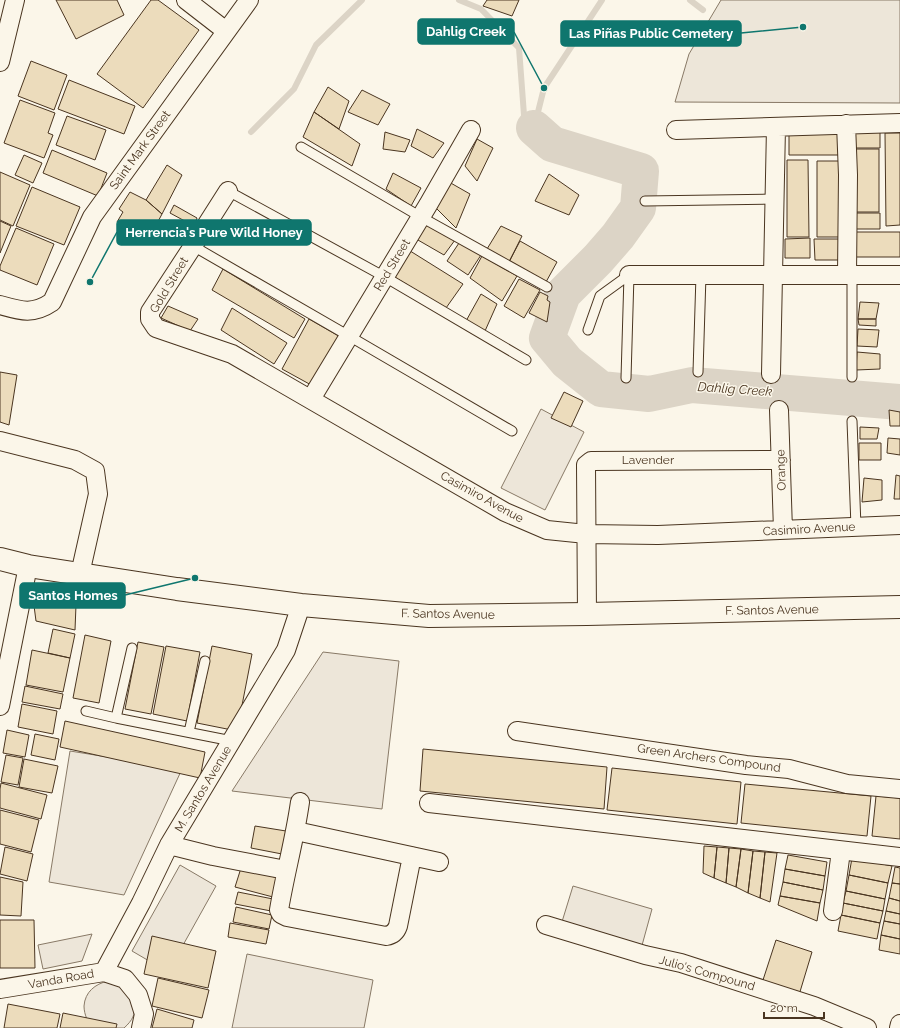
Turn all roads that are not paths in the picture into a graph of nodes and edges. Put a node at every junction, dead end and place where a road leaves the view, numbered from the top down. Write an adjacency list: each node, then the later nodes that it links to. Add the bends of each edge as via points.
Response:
1 (15, 0): 5 (street)
2 (186, 0): 4 (street)
3 (249, 0): 4 (street, Saint Mark Street)
4 (226, 31): 24 (street, Saint Mark Street, via 92,217 52,302 33,311 20,311)
5 (0, 62)
6 (900, 123): 7 (street)
7 (846, 124): 8 (street); 20 (street)
8 (776, 127): 10 (street); 13 (street)
9 (471, 130): 15 (street, Red Street)
10 (676, 130)
11 (301, 147): 15 (lane)
12 (228, 190): 16 (street, Gold Street); 22 (lane)
13 (774, 199): 14 (lane); 19 (street)
14 (645, 201)
15 (421, 217): 22 (street, Red Street); 23 (lane)
16 (193, 246): 25 (street, Gold Street, via 150,312); 27 (lane)
17 (629, 275): 18 (street); 26 (lane, via 600,296); 32 (lane)
18 (701, 275): 19 (street); 29 (lane)
19 (773, 275): 20 (street); 30 (street)
20 (849, 275): 21 (street); 31 (lane)
21 (900, 275)
22 (385, 277): 27 (street, Red Street); 28 (lane)
23 (547, 287)
24 (0, 305)
25 (150, 320): 33 (street, Casimiro Avenue, via 156,328 232,354)
26 (588, 330)
27 (349, 336): 33 (street, Red Street); 36 (lane)
28 (526, 360)
29 (698, 372)
30 (771, 374)
31 (852, 377)
32 (626, 378)
33 (311, 399): 42 (street, Casimiro Avenue, via 505,512 547,530)
34 (779, 410): 38 (street, Orange)
35 (852, 421): 40 (lane)
36 (512, 431)
37 (0, 441): 45 (street, via 75,460 95,471 98,494)
38 (781, 460): 41 (street, Orange); 42 (street, Lavender, via 591,461 586,465)
39 (900, 525): 40 (street, Casimiro Avenue)
40 (856, 527): 41 (street, Casimiro Avenue)
41 (784, 530): 42 (street, Casimiro Avenue, via 658,535)
42 (586, 534): 48 (street)
43 (0, 559): 44 (street, F. Santos Avenue)
44 (28, 566): 45 (street, F. Santos Avenue); 51 (street)
45 (80, 574): 46 (street, F. Santos Avenue)
46 (301, 605): 48 (street, F. Santos Avenue, via 429,616); 57 (street, M. Santos Avenue, via 286,650)
47 (900, 607): 48 (street, F. Santos Avenue)
48 (587, 614)
49 (132, 648): 54 (lane)
50 (205, 660): 55 (lane)
51 (4, 667): 52 (street)
52 (0, 706)
53 (86, 711): 54 (lane)
54 (116, 718): 55 (lane)
55 (189, 732): 57 (lane)
56 (517, 732): 58 (street, Green Archers Compound, via 789,769 847,784)
57 (232, 741): 62 (street, M. Santos Avenue)
58 (900, 789)
59 (300, 802): 61 (street)
60 (429, 803): 63 (street)
61 (296, 832): 64 (street); 67 (street)
62 (169, 845): 67 (street); 70 (street, M. Santos Avenue)
63 (841, 851): 65 (street); 68 (street)
64 (412, 856): 66 (street); 67 (street, via 398,926 393,934 386,936 281,914 279,910)
65 (900, 857)
66 (439, 862)
67 (286, 870)
68 (833, 911)
69 (546, 925): 74 (street, Julio's Compound, via 644,955 681,963 814,1006)
70 (104, 972): 71 (street, Vanda Road); 73 (street, Vanda Road, via 125,979 138,995 144,1014)
71 (0, 989)
72 (900, 1024): 75 (street)
73 (141, 1028)
74 (867, 1028)
75 (899, 1028)

